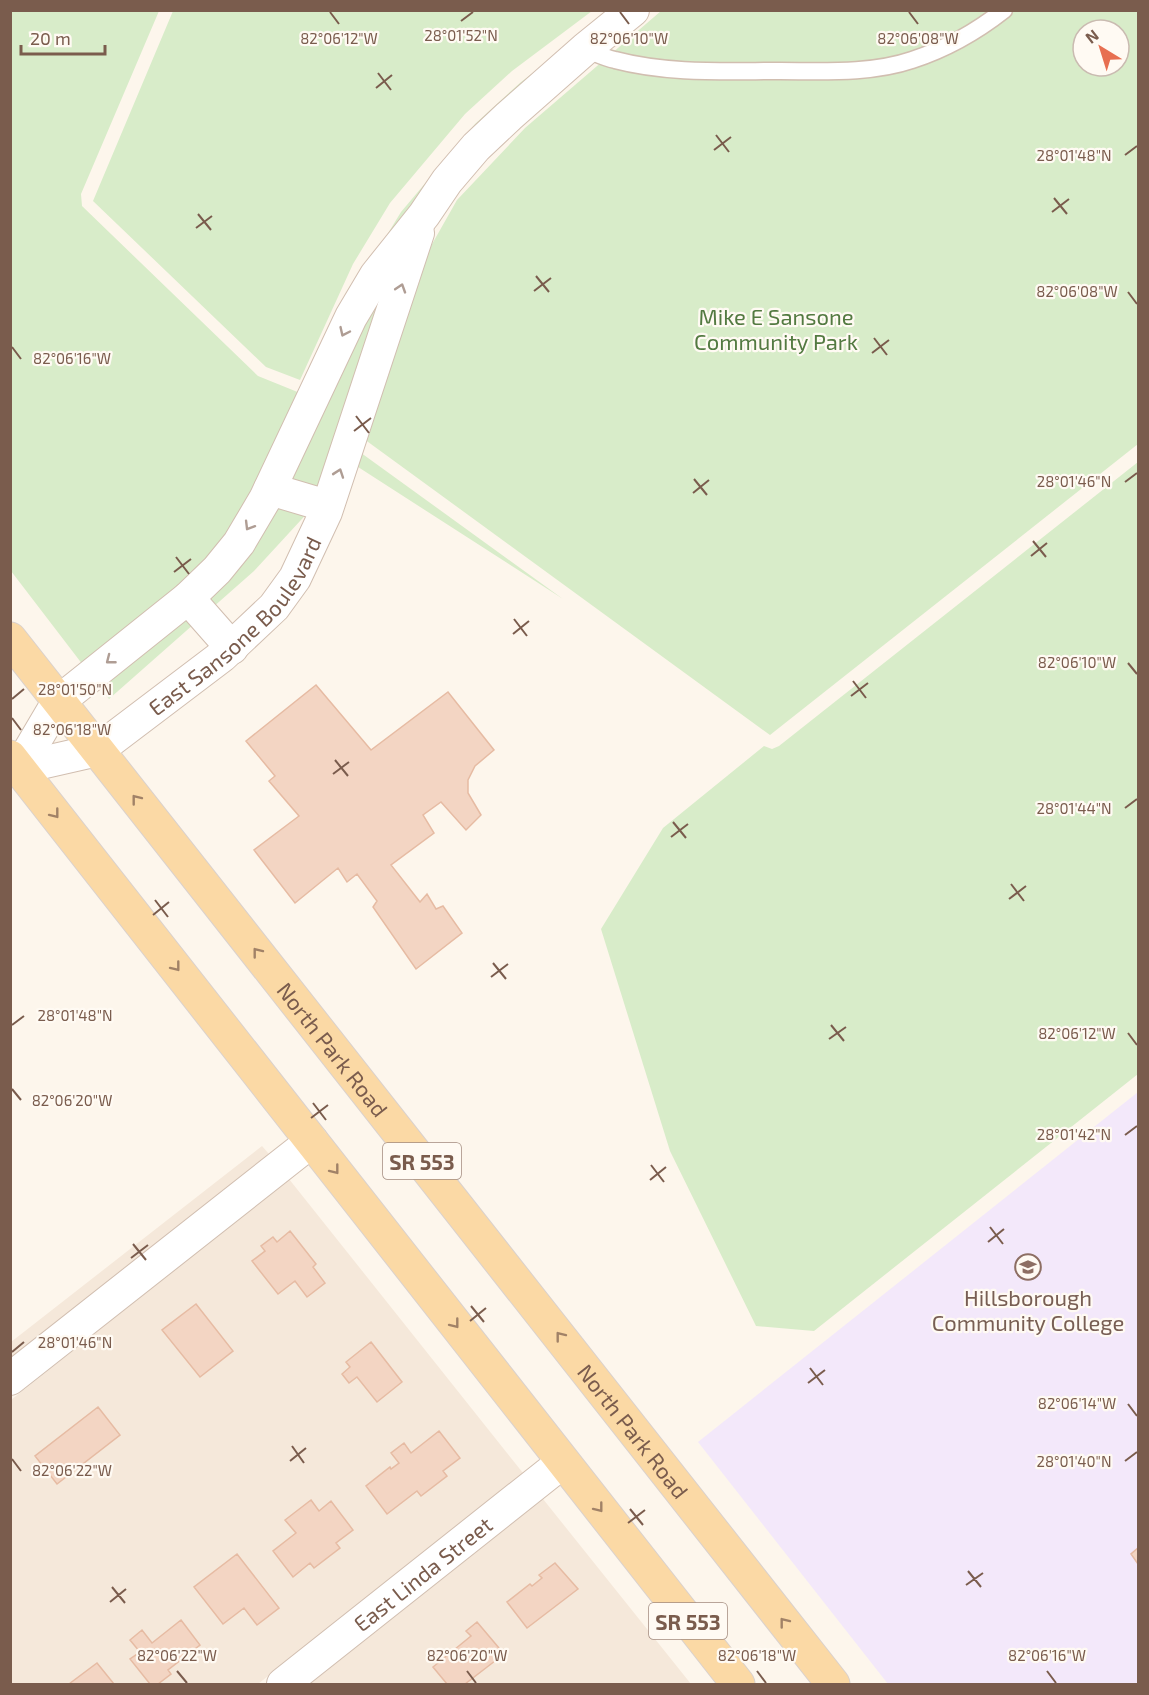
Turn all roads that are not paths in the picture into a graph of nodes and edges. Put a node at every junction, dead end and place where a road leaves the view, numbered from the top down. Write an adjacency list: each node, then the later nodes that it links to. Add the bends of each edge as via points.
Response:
1 (633, 10): 3 (street, East Sansone Boulevard)
2 (1004, 10): 3 (lane, via 948,46 910,61 871,68 700,70 646,66)
3 (585, 49): 4 (street, East Sansone Boulevard, via 476,147)
4 (424, 215): 5 (street, East Sansone Boulevard, one-way to 5, via 376,275 351,316); 6 (street, East Sansone Boulevard, one-way to 4)
5 (270, 489): 6 (street); 7 (street, East Sansone Boulevard, one-way to 7, via 239,543)
6 (327, 506): 9 (street, East Sansone Boulevard, via 295,578 274,607)
7 (188, 598): 9 (street); 10 (street, East Sansone Boulevard, one-way to 10)
8 (10, 639): 10 (main road, North Park Road / SR 553)
9 (232, 648): 11 (street, East Sansone Boulevard)
10 (58, 702): 11 (main road, North Park Road / SR 553); 12 (street, East Sansone Boulevard)
11 (98, 750): 12 (street, East Sansone Boulevard); 18 (main road, North Park Road / SR 553, one-way to 11)
12 (15, 762): 13 (main road, SR 553, one-way to 13)
13 (312, 1141): 14 (street); 15 (main road, SR 553, one-way to 15)
14 (10, 1379)
15 (563, 1462): 16 (street, East Linda Street); 17 (main road, SR 553, one-way to 17)
16 (283, 1684)
17 (738, 1684)
18 (832, 1684)

